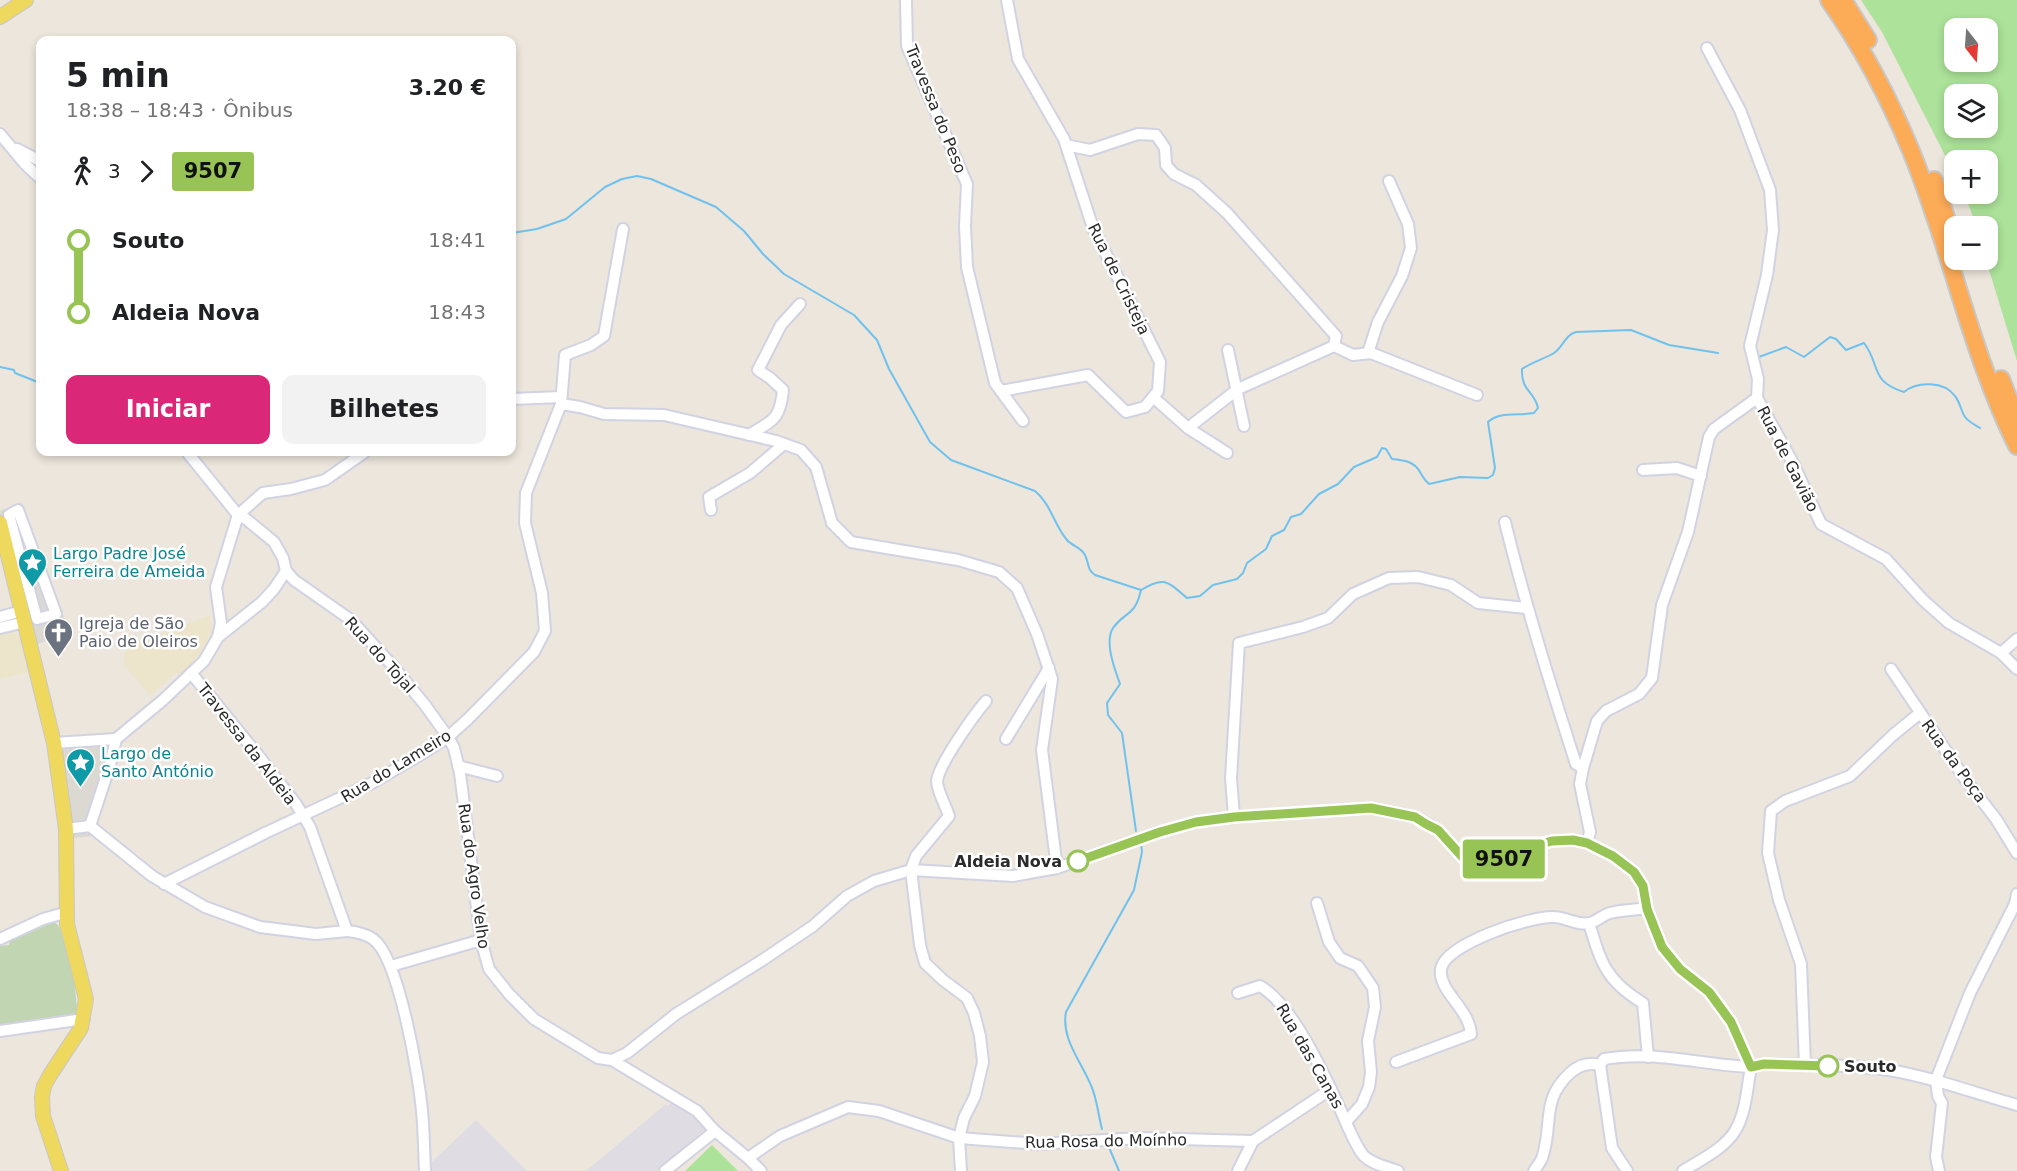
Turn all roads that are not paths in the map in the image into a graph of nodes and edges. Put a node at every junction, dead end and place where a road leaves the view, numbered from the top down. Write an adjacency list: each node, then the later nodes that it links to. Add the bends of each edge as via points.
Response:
1 (26, 0): 6 (main road)
2 (906, 0): 20 (street, Travessa do Peso, via 907,46 967,184 967,267)
3 (1006, 0): 9 (street, Rua de Cristeja, via 1018,59)
4 (1829, 0): 33 (highway, via 1866,59 1912,152 1978,352)
5 (1843, 0): 13 (highway, via 1900,98)
6 (0, 17)
7 (1707, 48): 24 (street, via 1740,110 1770,190 1773,230 1750,346 1758,379)
8 (0, 134): 10 (street); 11 (street)
9 (1066, 145): 17 (street, via 1090,150 1138,134 1156,135 1165,148 1166,165 1227,213 1336,336); 23 (street, Rua de Cristeja, via 1093,228 1160,362 1158,391)
10 (36, 159)
11 (36, 174)
12 (1389, 182): 19 (street, via 1408,224 1411,248)
13 (1945, 216)
14 (623, 229): 26 (street, Rua do Lameiro, via 604,336 565,355)
15 (1963, 270): 27 (highway)
16 (800, 304): 31 (street, via 781,325 758,370 783,390 782,407 775,419)
17 (1334, 346): 19 (street, via 1353,355); 21 (street)
18 (1228, 350): 21 (street)
19 (1368, 353): 22 (street)
20 (1000, 391): 23 (street, via 1088,375 1126,412 1145,407); 28 (street, Travessa do Peso)
21 (1236, 391): 29 (street); 30 (street)
22 (1477, 395)
23 (1153, 397): 30 (street)
24 (1757, 398): 38 (street, via 1714,429); 54 (street, Rua de Gavião, via 1821,524 1886,559 1949,623)
25 (516, 399): 26 (street)
26 (561, 400): 31 (street, via 604,414 664,415); 61 (street, Rua do Lameiro, via 526,494 525,523 542,593 545,631 534,652 514,675)
27 (2017, 420)
28 (1023, 422)
29 (1244, 426)
30 (1188, 428): 34 (street)
31 (749, 435): 32 (street)
32 (784, 444): 39 (street, via 750,473 709,497); 55 (street, via 801,450 816,467 832,523 851,542 958,560 999,572 1017,588)
33 (2017, 446)
34 (1227, 453)
35 (190, 456): 40 (street, Rua do Tojal)
36 (359, 456): 40 (street, via 324,480 263,493)
37 (1643, 470): 38 (street, via 1677,468)
38 (1701, 476): 66 (street, via 1688,532 1662,605 1652,678 1638,694 1606,711 1597,721)
39 (711, 510)
40 (238, 515): 45 (street, Rua do Tojal, via 274,542); 52 (street, via 216,587 221,623)
41 (1505, 522): 48 (street)
42 (0, 523): 44 (main road)
43 (30, 544): 44 (street); 44 (street, via 18,510 9,515); 46 (street)
44 (8, 549): 47 (street); 50 (main road)
45 (286, 571): 52 (street, via 262,602); 61 (street, Rua do Tojal, via 351,620)
46 (41, 572): 47 (street); 47 (street, via 56,614 37,619)
47 (26, 576)
48 (1526, 608): 66 (street, via 1576,764); 69 (street, via 1478,603 1451,585 1418,577 1389,578 1353,594 1328,618 1239,643 1231,778)
49 (0, 617): 50 (street)
50 (24, 617): 51 (street); 64 (main road)
51 (0, 628)
52 (218, 638): 58 (street)
53 (2017, 639): 54 (street)
54 (2001, 653): 57 (street, Rua de Gavião)
55 (1049, 668): 63 (street); 74 (street, via 1052,679 1042,750)
56 (1891, 669): 60 (street, Rua da Poça)
57 (2017, 669)
58 (191, 673): 62 (street); 68 (street, Travessa da Aldeia)
59 (986, 701): 75 (street, via 939,774 937,782 949,816 916,856)
60 (1920, 713): 73 (street, Rua da Poça); 93 (street, via 1850,776 1785,801 1771,811 1768,853 1801,964)
61 (448, 737): 65 (street, Rua do Agro Velho); 68 (street, Rua do Lameiro, via 372,783)
62 (116, 739): 64 (street); 70 (street)
63 (1006, 739)
64 (54, 743): 71 (main road)
65 (458, 766): 67 (street); 84 (street, Rua do Agro Velho)
66 (1583, 768): 72 (street, via 1580,784 1590,832)
67 (497, 776)
68 (302, 815): 76 (street, Rua do Lameiro); 82 (street, Travessa da Aldeia, via 324,862)
69 (1234, 817): 72 (street, via 1371,808 1415,817 1438,830 1466,861 1476,866 1488,866 1525,848 1552,841); 74 (street, via 1160,832)
70 (90, 826): 71 (street); 76 (street)
71 (66, 829): 80 (main road)
72 (1587, 843): 79 (street, via 1634,872 1643,886)
73 (2017, 853)
74 (1057, 868): 75 (street, via 1013,876)
75 (911, 870): 90 (street, via 874,881 847,896 813,926); 102 (street, via 925,963 967,998 980,1036 983,1062)
76 (164, 884): 82 (street, via 205,907 260,927 316,934)
77 (2017, 894): 95 (street, via 1970,993)
78 (1317, 903): 100 (street, Rua das Canas, via 1329,942 1340,958 1358,966 1373,988 1369,1087 1362,1104)
79 (1647, 909): 81 (street, via 1609,913); 94 (street, via 1662,947 1680,969 1709,992 1731,1022)
80 (68, 912): 83 (street); 87 (main road, via 69,935 86,999)
81 (1589, 923): 89 (street, via 1600,960 1611,978 1643,1004); 91 (street, via 1554,916 1519,923 1486,935 1446,958 1442,978 1447,991 1463,1009 1471,1034)
82 (347, 931): 85 (street, via 360,932 374,940)
83 (0, 939)
84 (481, 940): 85 (street); 90 (street, Rua do Agro Velho, via 489,969 534,1018 598,1058)
85 (391, 966): 106 (street, via 415,1064)
86 (1238, 993): 96 (street, Rua das Canas, via 1260,986 1271,992 1286,1008)
87 (84, 1019): 88 (street); 105 (main road, via 44,1086 42,1097 43,1116)
88 (0, 1031)
89 (1648, 1057): 92 (street, via 1614,1057 1604,1059); 94 (street)
90 (612, 1060): 101 (street, Rua do Agro Velho, via 697,1111)
91 (1396, 1062)
92 (1600, 1065): 112 (street, via 1591,1062 1575,1069 1558,1085 1549,1108 1543,1157); 113 (street, via 1612,1148)
93 (1805, 1065): 94 (street); 95 (street, via 1887,1070)
94 (1751, 1067): 114 (street, via 1744,1108 1735,1132)
95 (1936, 1080): 97 (street); 98 (street)
96 (1331, 1089): 100 (street, Rua das Canas); 103 (street)
97 (1959, 1089): 98 (street); 99 (street)
98 (1942, 1103): 115 (street, via 1936,1157)
99 (2017, 1105)
100 (1346, 1122): 111 (street, Rua das Canas, via 1365,1156)
101 (715, 1131): 104 (street, Rua do Agro Velho); 107 (street)
102 (960, 1138): 103 (street, Rua Rosa do Moínho, via 1038,1144 1140,1138); 104 (street, Rua Rosa do Moínho, via 879,1111 848,1107 780,1136); 109 (street)
103 (1253, 1141): 110 (street)
104 (748, 1158): 108 (street, Rua do Agro Velho)
105 (61, 1171)
106 (425, 1171)
107 (664, 1171)
108 (761, 1171)
109 (961, 1171)
110 (1238, 1171)
111 (1398, 1171)
112 (1534, 1171)
113 (1627, 1171)
114 (1683, 1171)
115 (1939, 1171)

